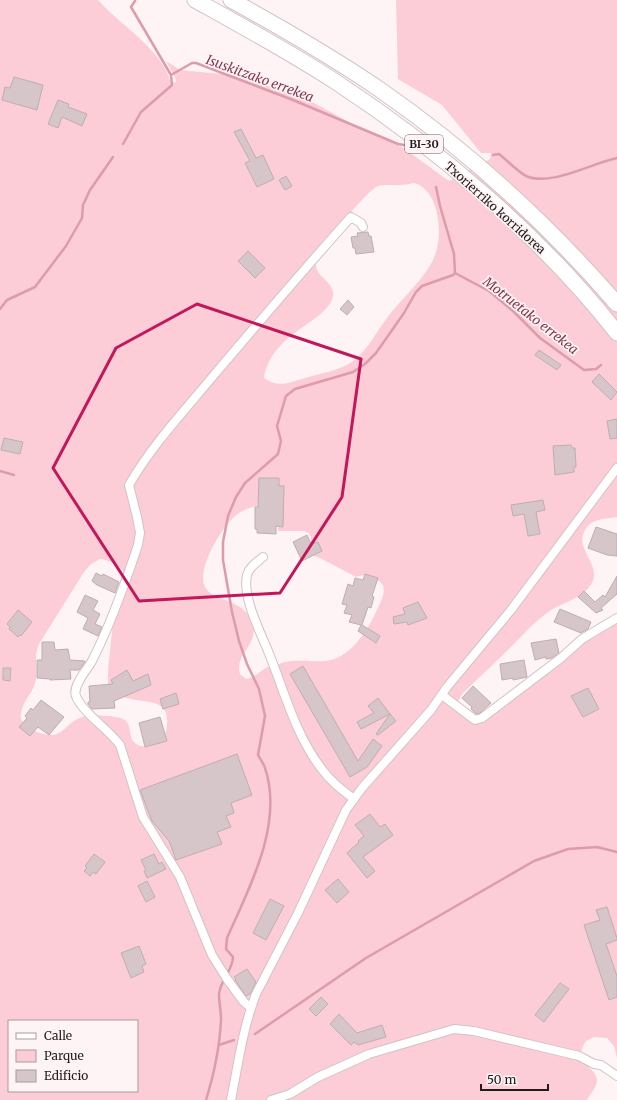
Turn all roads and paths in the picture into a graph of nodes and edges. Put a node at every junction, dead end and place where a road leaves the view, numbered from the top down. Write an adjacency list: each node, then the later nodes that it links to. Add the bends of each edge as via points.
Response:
1 (195, 0): 5 (highway, Txorierriko korridorea / BI-30, via 336,82 388,117 439,157 533,240)
2 (231, 0): 4 (highway, Txorierriko korridorea / BI-30, via 345,67 450,143 550,233)
3 (363, 226): 11 (street, via 351,217 294,280 172,425 135,474 129,485 140,533 138,545 103,638 87,670 76,685 75,694 82,707 120,745 143,817 180,876 212,955 227,979)
4 (617, 304)
5 (617, 333)
6 (617, 468): 9 (street, via 511,610)
7 (263, 557): 10 (street, via 247,574 247,589 255,622 310,753 333,783)
8 (617, 618): 9 (street, via 582,639 482,718 474,720)
9 (442, 694): 10 (street)
10 (354, 799): 11 (street, via 346,810)
11 (251, 1008): 13 (street)
12 (617, 1076): 14 (street, via 601,1065 579,1056 474,1030 454,1029 370,1054 318,1077 290,1094)
13 (231, 1100)
14 (270, 1100)

